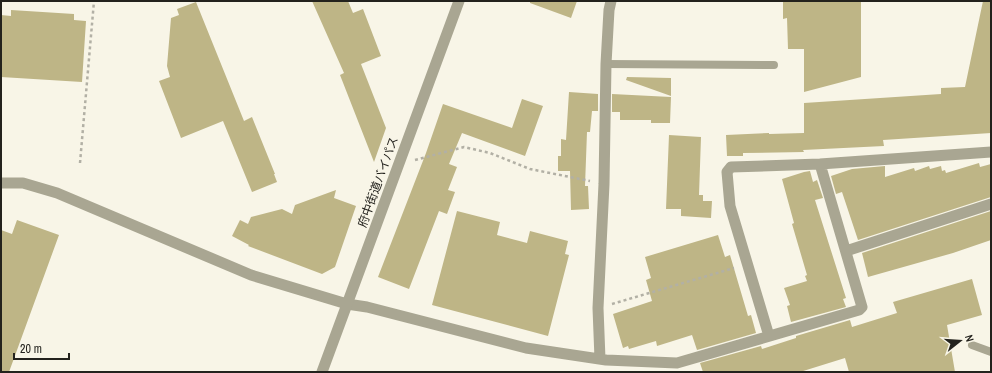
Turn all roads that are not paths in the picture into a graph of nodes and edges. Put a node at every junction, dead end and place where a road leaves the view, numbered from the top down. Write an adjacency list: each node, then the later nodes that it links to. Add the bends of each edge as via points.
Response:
1 (458, 1): 10 (street, 府中街道バイパス)
2 (611, 1): 3 (street)
3 (606, 64): 4 (lane); 14 (street, via 598,308)
4 (774, 65)
5 (991, 152): 6 (street)
6 (820, 164): 9 (street); 11 (street, via 731,167 727,172 730,206)
7 (1, 183): 10 (street, via 23,183 57,193 251,275)
8 (991, 204): 9 (street)
9 (846, 251): 11 (street, via 862,307)
10 (347, 304): 14 (street, via 526,348); 15 (street, 府中街道バイパス)
11 (769, 336): 14 (street, via 677,363)
12 (972, 345): 13 (lane)
13 (991, 352)
14 (603, 360): 16 (street)
15 (322, 372)
16 (608, 372)

